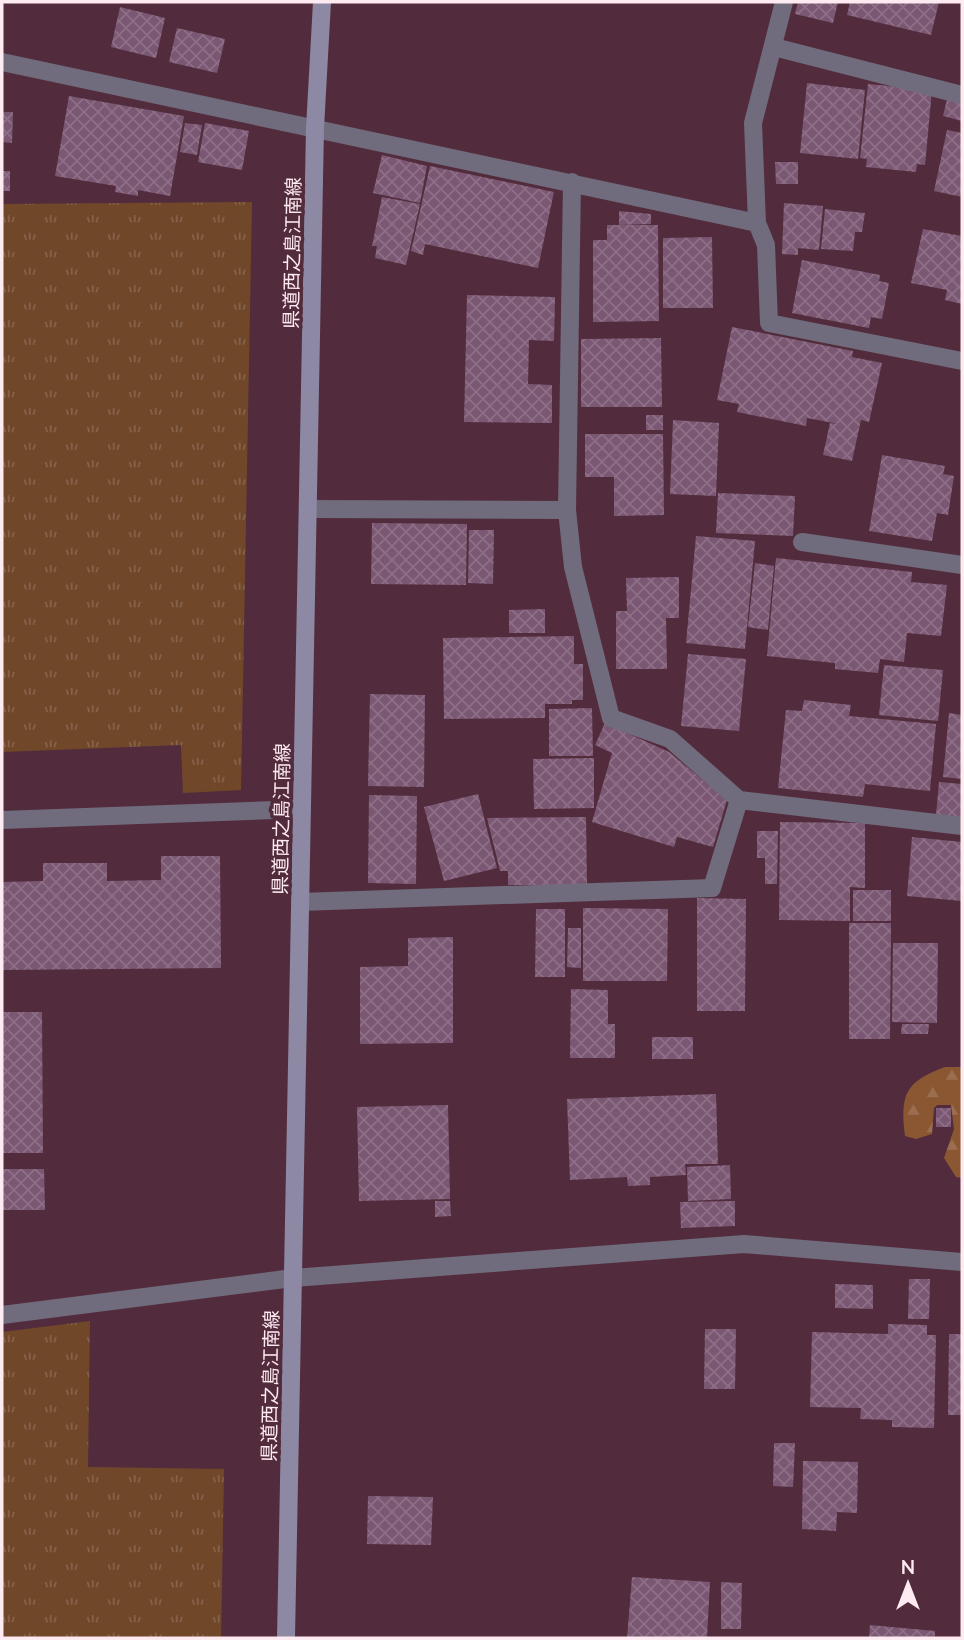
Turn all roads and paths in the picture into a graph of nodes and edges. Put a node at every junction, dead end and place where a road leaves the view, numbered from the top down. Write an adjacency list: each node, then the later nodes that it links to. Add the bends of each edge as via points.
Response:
1 (322, 2): 6 (main road, 県道西之島江南線)
2 (784, 2): 3 (street)
3 (774, 47): 5 (street); 8 (street, via 753,122)
4 (2, 62): 6 (street)
5 (962, 94)
6 (315, 128): 7 (street); 10 (main road, 県道西之島江南線)
7 (572, 182): 8 (street); 11 (street)
8 (757, 223): 9 (street, via 766,245 769,323)
9 (962, 361)
10 (308, 509): 11 (street); 15 (main road, 県道西之島江南線)
11 (567, 510): 14 (street, via 573,567 611,719 670,739)
12 (802, 542): 13 (street)
13 (962, 565)
14 (739, 800): 17 (street); 18 (street, via 712,888)
15 (302, 809): 16 (street); 18 (main road, 県道西之島江南線)
16 (2, 820)
17 (962, 826)
18 (300, 902): 20 (main road, 県道西之島江南線)
19 (962, 1262): 20 (street, via 744,1244)
20 (293, 1278): 21 (street); 22 (main road, 県道西之島江南線)
21 (2, 1315)
22 (286, 1638)

